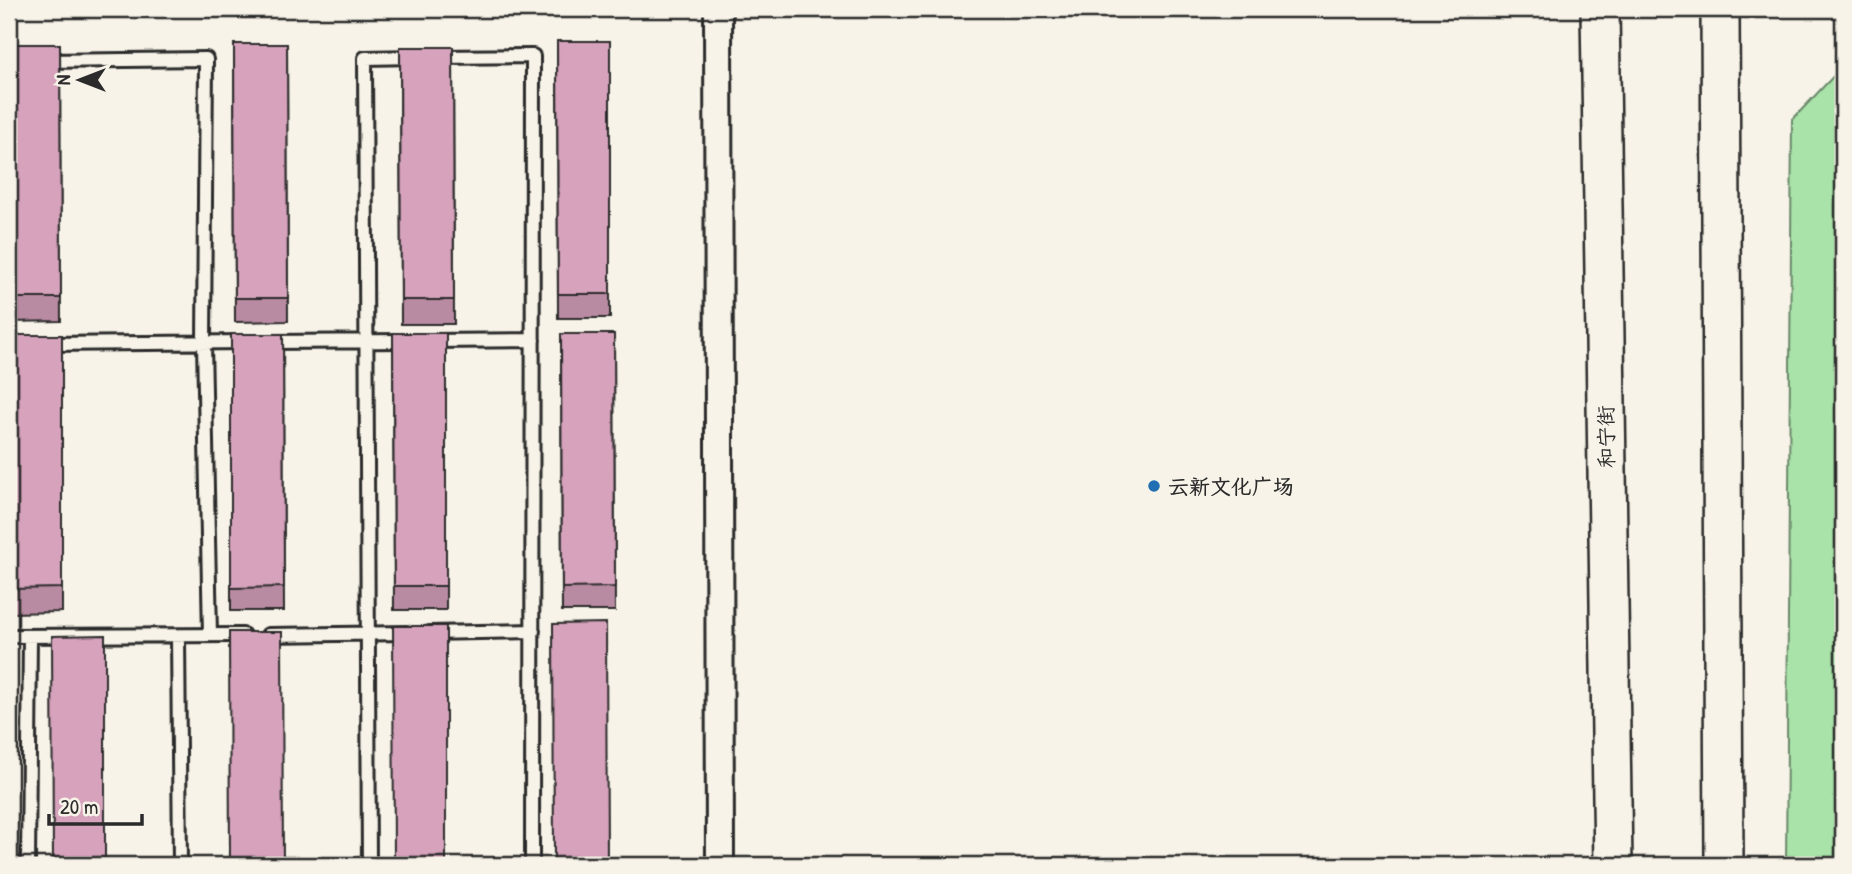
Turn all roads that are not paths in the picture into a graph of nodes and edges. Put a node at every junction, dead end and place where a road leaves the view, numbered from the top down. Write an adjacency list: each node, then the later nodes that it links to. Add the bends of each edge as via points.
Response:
1 (718, 9): 19 (street)
2 (1600, 9): 20 (main road, 和宁街)
3 (1720, 9): 21 (main road)
4 (35, 61): 7 (lane, via 206,59)
5 (533, 340): 6 (lane); 6 (lane, via 533,56 519,56 365,58); 9 (lane)
6 (365, 341): 7 (lane); 10 (lane)
7 (204, 343): 8 (lane); 11 (lane)
8 (37, 344)
9 (533, 631): 10 (lane); 18 (lane)
10 (368, 634): 11 (lane); 17 (lane)
11 (210, 635): 14 (lane)
12 (9, 636): 13 (lane)
13 (30, 636): 14 (lane); 15 (lane)
14 (178, 636): 16 (lane)
15 (29, 865)
16 (180, 865)
17 (369, 865)
18 (532, 865)
19 (720, 865)
20 (1613, 865)
21 (1724, 865)

